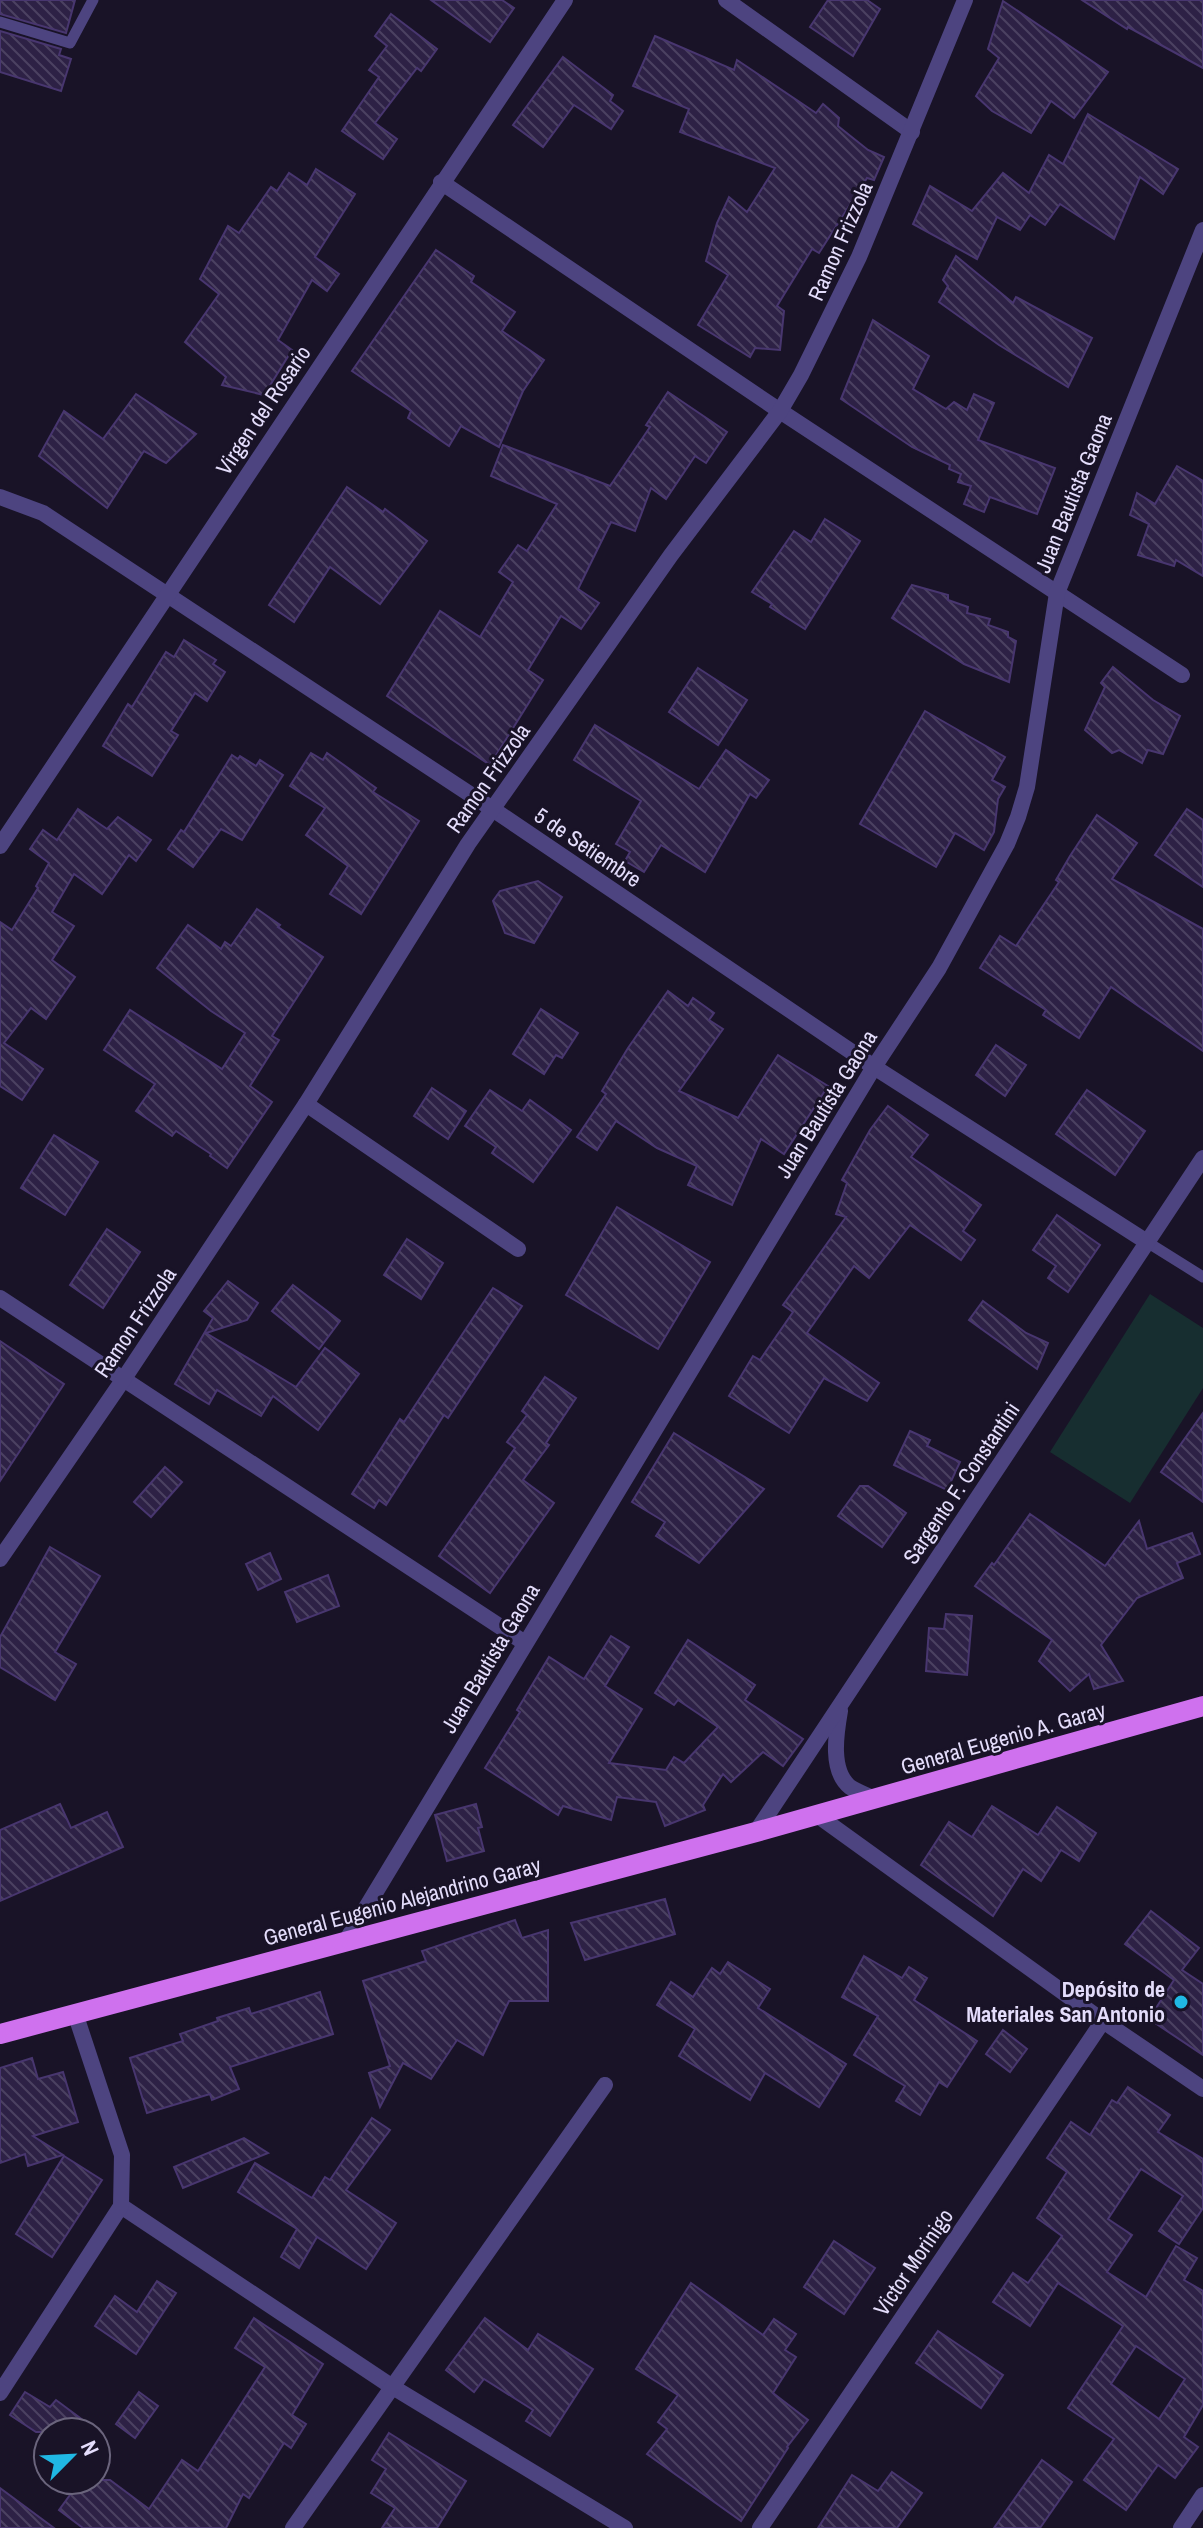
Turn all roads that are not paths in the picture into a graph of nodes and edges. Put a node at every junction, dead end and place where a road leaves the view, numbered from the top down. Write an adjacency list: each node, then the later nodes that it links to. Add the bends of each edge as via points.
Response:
1 (93, 0): 5 (lane, via 70,43)
2 (565, 0): 7 (street, Virgen del Rosario)
3 (726, 0): 6 (street)
4 (965, 0): 6 (street, Ramon Frizzola)
5 (0, 22)
6 (912, 132): 9 (street, Ramon Frizzola, via 859,257)
7 (441, 182): 9 (street); 12 (street, Virgen del Rosario)
8 (1203, 230): 11 (street, Juan Bautista Gaona)
9 (780, 411): 11 (street); 14 (street, Ramon Frizzola, via 600,655)
10 (0, 497): 12 (street, 5 de Setiembre, via 43,513)
11 (1057, 593): 13 (street); 16 (street, Juan Bautista Gaona, via 1018,817 939,968)
12 (167, 594): 14 (street, 5 de Setiembre); 15 (street, Virgen del Rosario)
13 (1182, 675)
14 (494, 810): 16 (street, 5 de Setiembre); 17 (street, Ramon Frizzola)
15 (0, 846)
16 (874, 1067): 19 (street, 5 de Setiembre); 25 (street, Juan Bautista Gaona)
17 (306, 1104): 20 (street); 23 (street, Ramon Frizzola)
18 (1203, 1158): 19 (street, Sargento F. Constantini)
19 (1147, 1242): 21 (lane); 26 (street, Sargento F. Constantini)
20 (518, 1249)
21 (1203, 1277)
22 (0, 1298): 23 (street)
23 (123, 1380): 24 (street, Ramon Frizzola); 25 (street)
24 (0, 1559)
25 (525, 1643): 31 (street, Juan Bautista Gaona)
26 (841, 1705): 28 (street, via 836,1733 842,1777); 30 (street, Sargento F. Constantini)
27 (1203, 1706): 28 (main road, General Eugenio A. Garay)
28 (874, 1799): 29 (main road, General Eugenio A. Garay)
29 (817, 1815): 30 (main road, General Eugenio Alejandrino Garay); 33 (street)
30 (756, 1832): 31 (main road, General Eugenio Alejandrino Garay)
31 (346, 1941): 32 (main road, General Eugenio Alejandrino Garay)
32 (75, 2013): 34 (main road, General Eugenio Alejandrino Garay); 37 (street, via 122,2155)
33 (1103, 2021): 36 (street); 43 (street, Victor Morinigo)
34 (0, 2034)
35 (605, 2085): 38 (street)
36 (1203, 2089)
37 (121, 2206): 38 (street); 39 (street)
38 (391, 2386): 41 (street); 42 (street)
39 (0, 2393)
40 (1203, 2495): 44 (street)
41 (293, 2528)
42 (625, 2528)
43 (760, 2528)
44 (1181, 2528)

